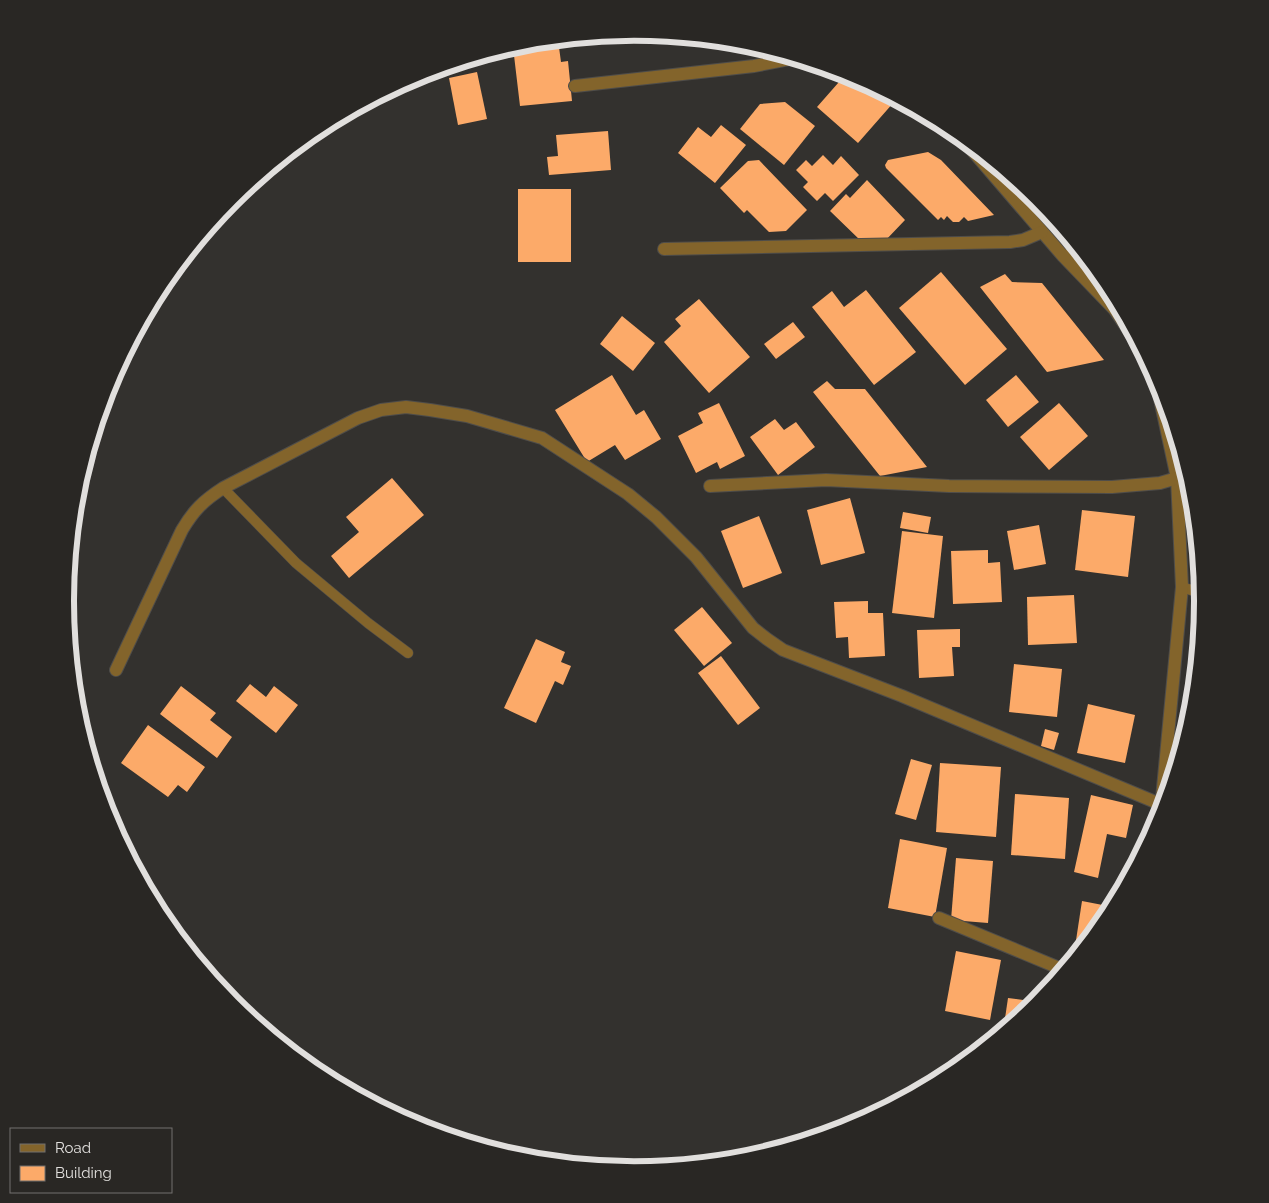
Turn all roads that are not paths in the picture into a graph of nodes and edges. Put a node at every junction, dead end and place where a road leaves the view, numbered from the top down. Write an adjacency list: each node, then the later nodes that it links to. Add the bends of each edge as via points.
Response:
1 (782, 61): 2 (street)
2 (575, 86)
3 (982, 162): 4 (street)
4 (1042, 232): 5 (street, via 1010,242); 7 (street)
5 (664, 249)
6 (1073, 252): 7 (lane)
7 (1063, 256): 8 (street)
8 (1109, 303)
9 (1165, 422): 10 (street)
10 (1178, 478): 11 (street, via 1160,483 1112,487 949,486 826,480); 13 (street)
11 (710, 486)
12 (223, 488): 15 (lane, via 303,569); 16 (street, via 192,513 182,530); 18 (street, via 358,418 381,410 406,408 467,416 542,438 628,494 656,517 696,557 753,628 783,650)
13 (1182, 587): 14 (lane); 17 (street)
14 (1195, 591)
15 (408, 652)
16 (116, 670)
17 (1164, 785)
18 (1157, 803)
19 (939, 918): 20 (street)
20 (1059, 968)

